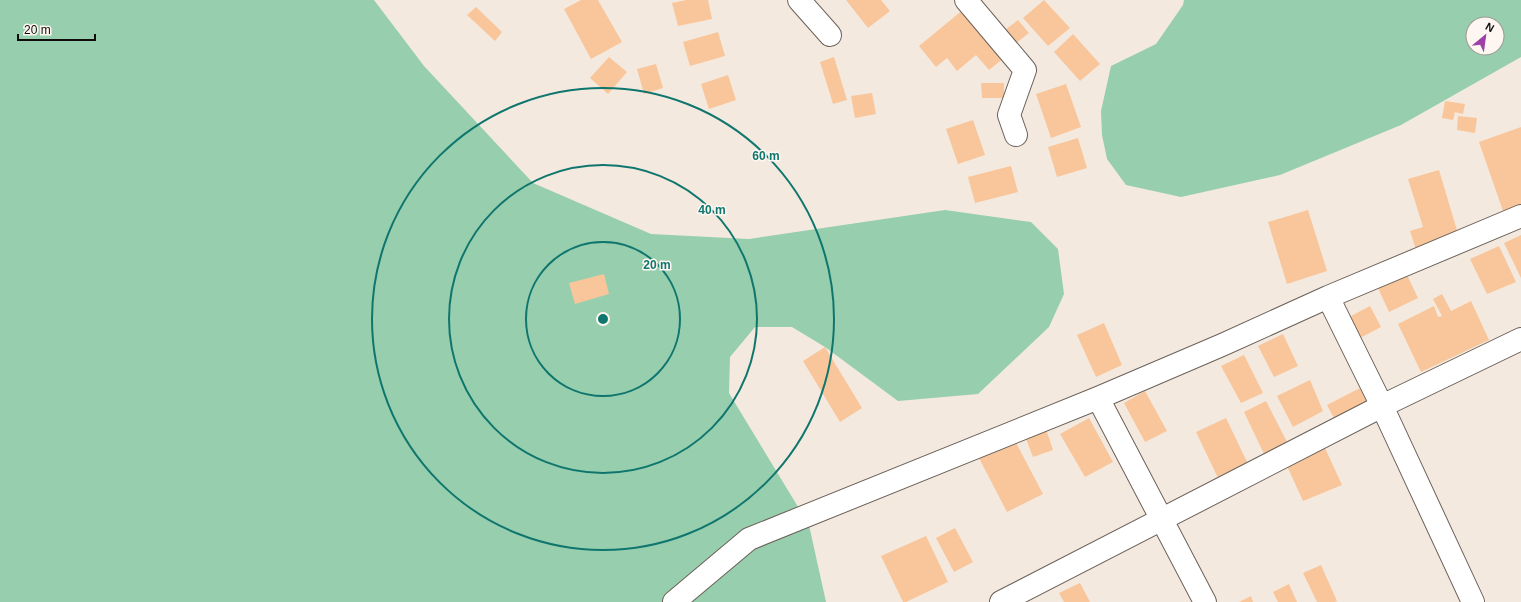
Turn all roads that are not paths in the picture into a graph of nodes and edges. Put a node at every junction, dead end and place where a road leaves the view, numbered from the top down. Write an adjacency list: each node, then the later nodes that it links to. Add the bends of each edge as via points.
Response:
1 (799, 0): 3 (street)
2 (966, 0): 4 (street, via 1024,70 1009,116)
3 (830, 35)
4 (1016, 135)
5 (1521, 216): 6 (street)
6 (1328, 297): 8 (street); 9 (street)
7 (1521, 339): 9 (street)
8 (1098, 398): 10 (street); 11 (street, via 749,539)
9 (1382, 406): 10 (street); 14 (street)
10 (1162, 519): 12 (street); 13 (street)
11 (674, 602)
12 (1001, 602)
13 (1205, 602)
14 (1473, 602)

